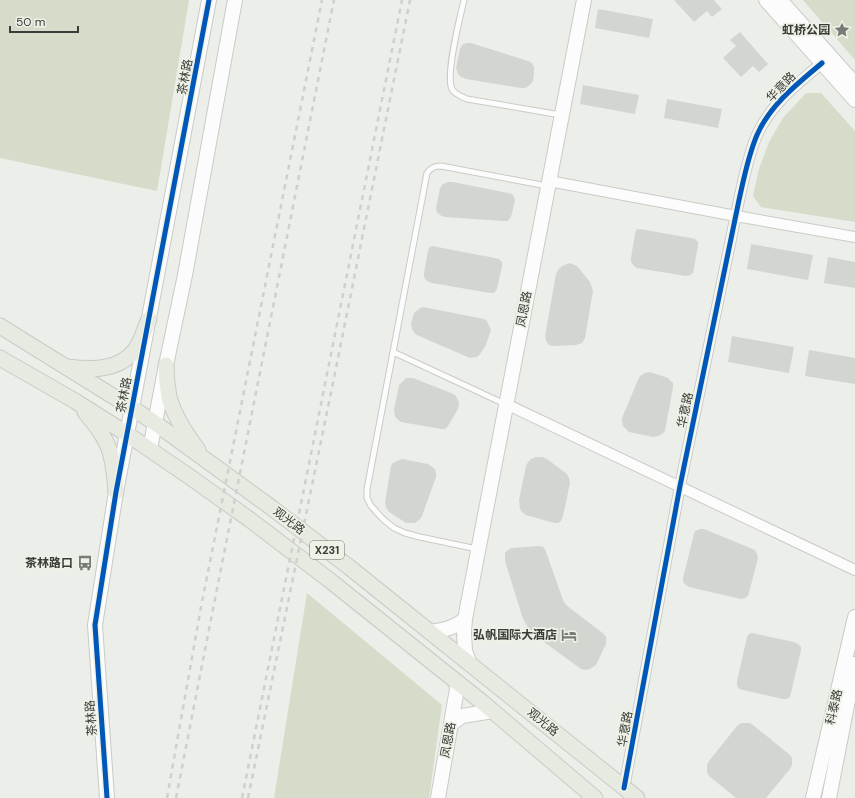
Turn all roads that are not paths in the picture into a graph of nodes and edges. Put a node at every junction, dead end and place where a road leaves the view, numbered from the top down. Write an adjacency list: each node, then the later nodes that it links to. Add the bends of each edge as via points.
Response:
1 (209, 0): 14 (street, 茶林路)
2 (234, 0): 18 (street, via 185,275)
3 (464, 0): 10 (lane, via 449,76 451,87 456,94 467,99)
4 (584, 0): 10 (street, 凤恩路)
5 (766, 0): 7 (street)
6 (780, 0): 8 (street)
7 (822, 63): 9 (street); 12 (street, 华意路, via 776,105 757,135)
8 (855, 84)
9 (855, 100)
10 (562, 115): 11 (street, 凤恩路)
11 (549, 184): 12 (street); 16 (lane, via 440,166 431,168 427,173); 21 (street, 凤恩路)
12 (736, 216): 13 (street); 27 (street, 华意路)
13 (855, 237)
14 (149, 319): 19 (main road, via 135,349 118,364 97,369); 22 (street, 茶林路)
15 (0, 326): 19 (main road, 观光路 / X231)
16 (393, 352): 21 (lane); 29 (lane, via 367,489 370,506 394,528 405,533)
17 (0, 358): 20 (main road, 观光路 / X231)
18 (166, 365): 23 (street); 26 (main road, via 170,398 181,425)
19 (66, 367): 22 (main road, 观光路 / X231)
20 (75, 401): 24 (main road, 观光路 / X231); 28 (main road, via 101,433 109,449)
21 (506, 404): 27 (street); 29 (street, 凤恩路)
22 (132, 408): 23 (main road, 观光路 / X231); 24 (street, 茶林路)
23 (155, 423): 25 (street); 26 (main road, 观光路 / X231)
24 (127, 434): 25 (main road, 观光路 / X231); 28 (street, 茶林路)
25 (150, 449): 36 (main road, 观光路 / X231, via 310,565)
26 (210, 464): 33 (main road, 观光路 / X231, via 272,508)
27 (680, 486): 30 (street); 39 (street, 华意路)
28 (116, 492): 40 (street, 茶林路, via 95,625)
29 (479, 549): 32 (street, 凤恩路)
30 (855, 570)
31 (855, 617): 44 (street, 科泰路)
32 (465, 619): 33 (street, via 447,629); 34 (street, 凤恩路, via 465,651)
33 (430, 632): 34 (main road, 观光路 / X231)
34 (470, 664): 39 (main road, 观光路 / X231)
35 (855, 664): 45 (street, 科泰路)
36 (458, 683): 37 (main road, 观光路 / X231); 38 (street, 凤恩路)
37 (493, 711): 38 (street, via 462,716); 42 (main road, 观光路 / X231)
38 (451, 724): 41 (street, 凤恩路)
39 (624, 788): 43 (main road, 观光路 / X231)
40 (107, 798)
41 (438, 798)
42 (596, 798)
43 (637, 798)
44 (813, 798)
45 (829, 798)

